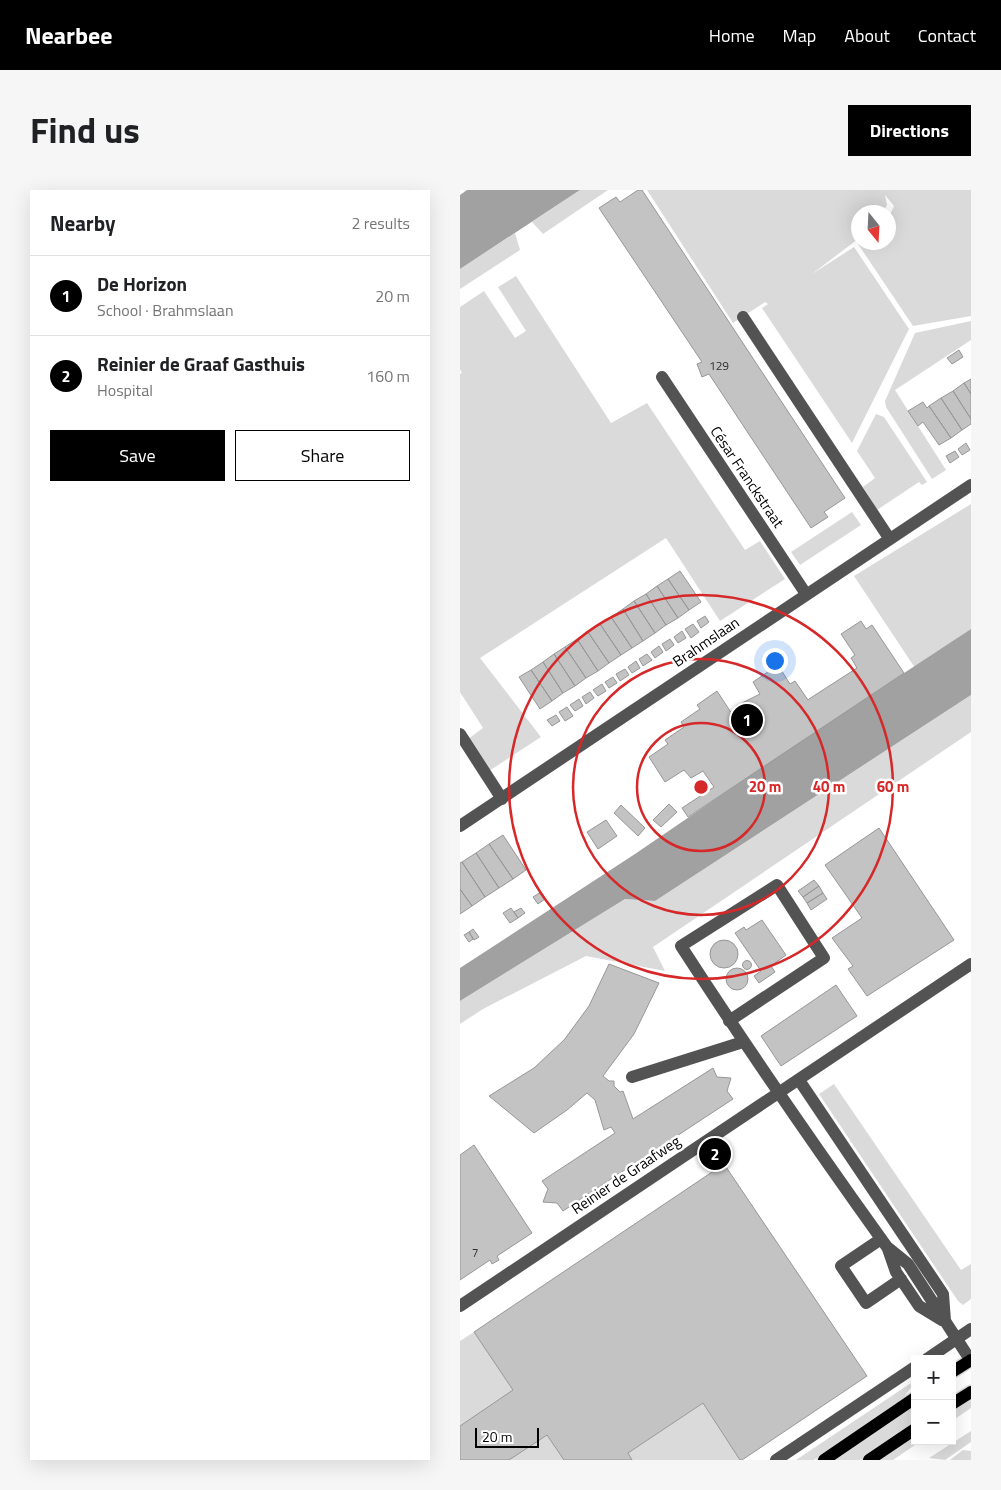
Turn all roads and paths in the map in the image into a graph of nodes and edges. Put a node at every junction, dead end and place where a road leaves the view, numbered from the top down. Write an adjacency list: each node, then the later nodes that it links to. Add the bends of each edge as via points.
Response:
1 (744, 317): 4 (street)
2 (662, 377): 5 (street, César Franckstraat)
3 (971, 485): 4 (street, Brahmslaan)
4 (890, 538): 5 (street, Brahmslaan)
5 (806, 594): 7 (street, Brahmslaan)
6 (460, 734): 7 (street)
7 (502, 799): 8 (street, Brahmslaan)
8 (460, 826)
9 (969, 969): 13 (street, Reinier de Graafweg)
10 (729, 1020): 10 (street, via 681,946 777,885 824,958); 11 (street)
11 (743, 1042): 12 (street); 14 (street)
12 (632, 1077)
13 (800, 1080): 14 (street, Reinier de Graafweg); 18 (street, via 943,1294)
14 (779, 1093): 15 (street); 17 (street, Reinier de Graafweg)
15 (884, 1243): 16 (street); 16 (street, via 841,1266 866,1302); 18 (street, via 908,1264)
16 (901, 1279): 18 (street, via 919,1306)
17 (460, 1306)
18 (945, 1322): 20 (street)
19 (971, 1329): 20 (street)
20 (956, 1339): 21 (street); 22 (street)
21 (933, 1355)
22 (971, 1360): 23 (main road)
23 (956, 1369)
24 (911, 1370): 29 (street)
25 (971, 1392): 27 (main road)
26 (912, 1400): 30 (main road)
27 (956, 1401)
28 (911, 1433): 31 (main road)
29 (776, 1460)
30 (824, 1460)
31 (869, 1460)

